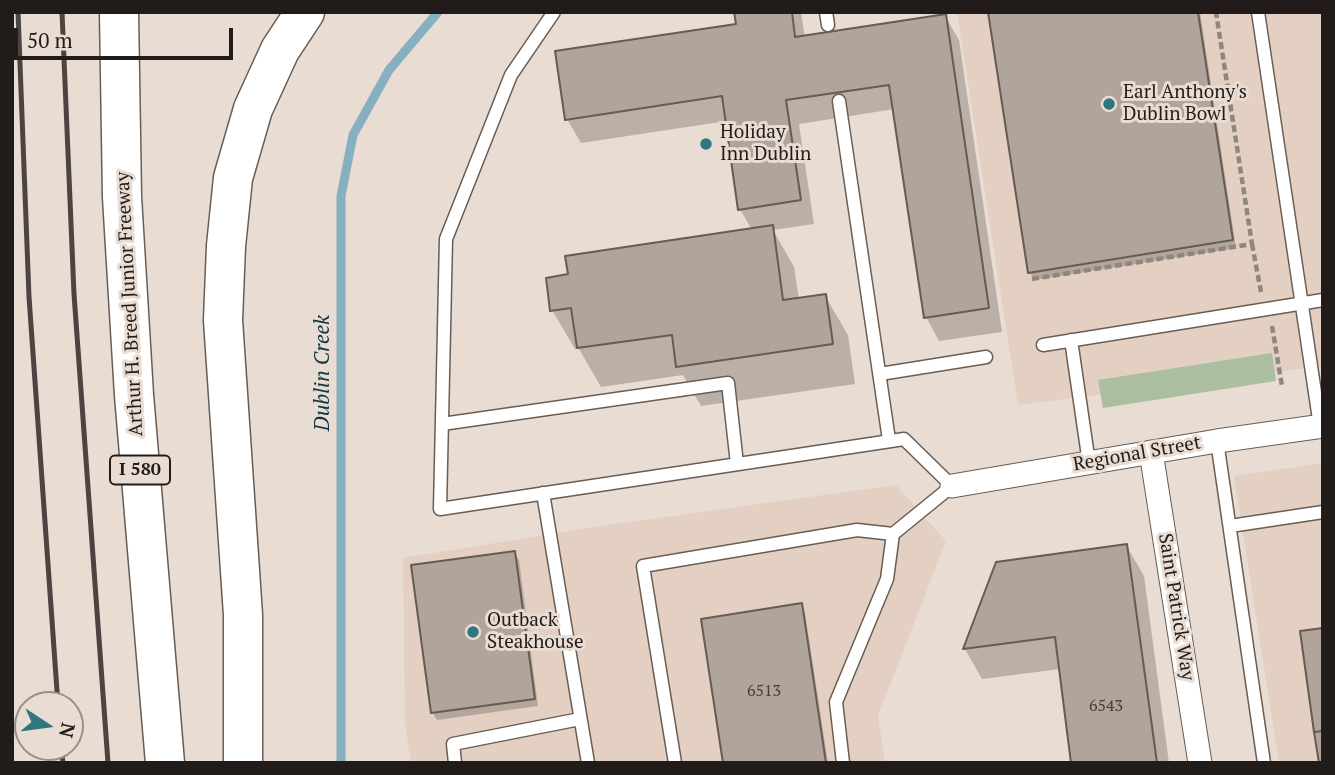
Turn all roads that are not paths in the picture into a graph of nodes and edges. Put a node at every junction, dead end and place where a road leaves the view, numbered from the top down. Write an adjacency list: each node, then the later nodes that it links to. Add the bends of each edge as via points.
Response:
1 (119, 12): 25 (highway, Arthur H. Breed Junior Freeway / I 580, via 122,197 133,382)
2 (305, 12): 26 (highway, via 280,50 253,109 233,178 226,246 223,320 243,615)
3 (554, 12): 12 (lane, via 511,75 446,239)
4 (1258, 12): 7 (lane)
5 (839, 101): 11 (lane)
6 (1323, 300): 7 (lane)
7 (1302, 303): 8 (lane); 13 (lane)
8 (1071, 340): 9 (lane); 17 (lane)
9 (1044, 345)
10 (986, 357): 11 (lane)
11 (880, 374): 14 (lane)
12 (442, 424): 18 (lane, via 728,383); 20 (lane, via 440,509)
13 (1321, 426): 15 (street, Regional Street)
14 (889, 440): 18 (lane); 19 (lane, via 904,439)
15 (1217, 440): 16 (street, Regional Street); 22 (lane)
16 (1151, 452): 17 (street, Regional Street); 31 (street, Saint Patrick Way)
17 (1089, 463): 19 (street, Regional Street)
18 (737, 464): 20 (lane)
19 (952, 486): 23 (lane)
20 (543, 493): 24 (lane)
21 (1323, 512): 22 (lane)
22 (1230, 526): 32 (lane)
23 (892, 534): 29 (lane, via 857,530 642,566); 30 (lane, via 887,579 836,702)
24 (580, 719): 27 (lane, via 453,744); 28 (lane)
25 (164, 763)
26 (243, 763)
27 (456, 763)
28 (587, 763)
29 (675, 763)
30 (843, 763)
31 (1200, 763)
32 (1264, 763)

